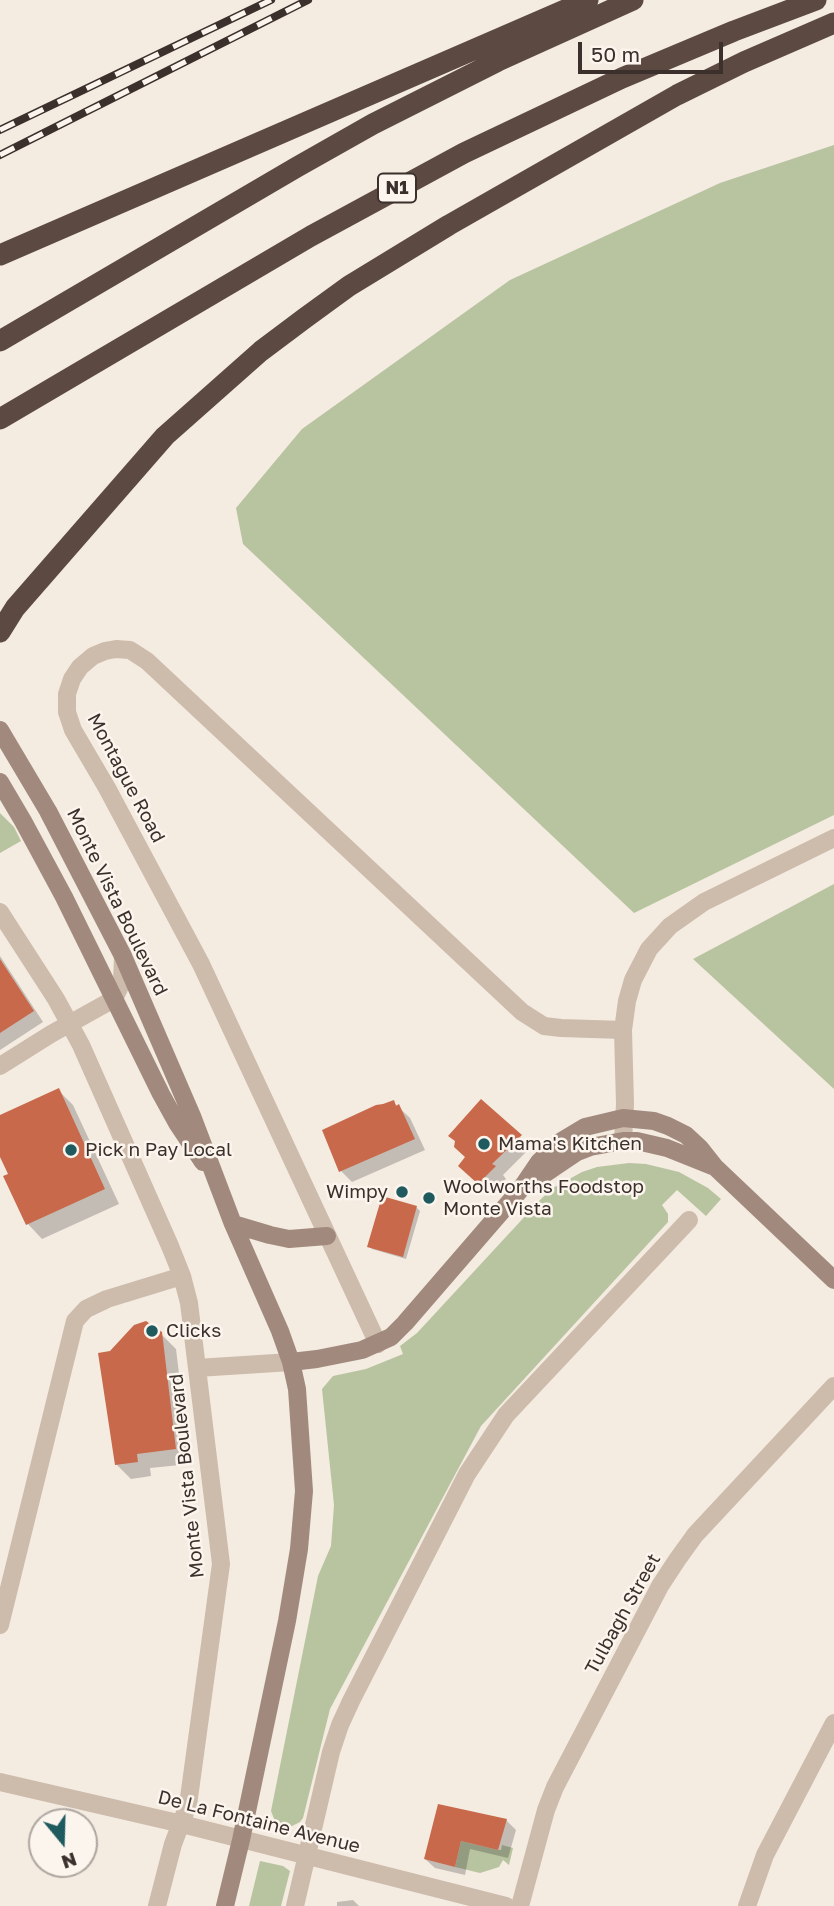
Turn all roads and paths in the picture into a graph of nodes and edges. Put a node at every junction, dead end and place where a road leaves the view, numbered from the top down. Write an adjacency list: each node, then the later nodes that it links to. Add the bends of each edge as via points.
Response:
1 (588, 0): 5 (highway)
2 (633, 0): 6 (highway, via 373,124)
3 (816, 0): 7 (highway, N1, via 629,75 464,153 319,232)
4 (834, 23): 8 (highway, via 677,95 349,286 261,351 165,436)
5 (0, 255)
6 (0, 341)
7 (0, 419)
8 (8, 611): 9 (highway)
9 (0, 632)
10 (0, 730): 14 (main road, Monte Vista Boulevard)
11 (0, 782): 15 (main road, Monte Vista Boulevard)
12 (834, 838): 17 (street, via 704,902 670,926 649,949 633,980)
13 (0, 912): 16 (street, Monte Vista Boulevard)
14 (123, 956): 15 (street, via 122,982); 22 (main road, Monte Vista Boulevard)
15 (114, 999): 16 (street); 22 (main road, Monte Vista Boulevard, via 177,1123)
16 (70, 1024): 18 (street); 27 (street, Monte Vista Boulevard)
17 (623, 1030): 19 (street); 26 (street, Montague Road, via 544,1026 532,1019 148,661 131,650 93,656 80,667 67,694 73,730 201,964)
18 (0, 1066)
19 (623, 1118): 20 (street); 21 (main road, via 654,1121 677,1130); 23 (main road, via 585,1127 560,1142)
20 (623, 1141): 21 (main road, via 667,1148); 23 (main road, via 577,1152)
21 (715, 1167): 28 (main road)
22 (214, 1176): 25 (main road, Monte Vista Boulevard)
23 (520, 1190): 29 (main road, via 405,1323)
24 (689, 1220): 38 (street, via 506,1415 467,1475 340,1726)
25 (233, 1224): 26 (main road, via 289,1239); 30 (main road, Monte Vista Boulevard)
26 (327, 1236): 29 (street, Montague Road)
27 (182, 1276): 31 (street, Monte Vista Boulevard); 33 (street, via 107,1299 86,1309 75,1321)
28 (834, 1280)
29 (378, 1344): 30 (main road)
30 (290, 1362): 31 (street); 37 (main road, Monte Vista Boulevard, via 297,1389 304,1491 299,1549)
31 (197, 1368): 36 (street, Monte Vista Boulevard, via 221,1564)
32 (834, 1385): 43 (street, Tulbagh Street, via 695,1535 660,1586 555,1787)
33 (0, 1625)
34 (834, 1723): 44 (street, via 765,1855)
35 (0, 1782): 36 (street, De La Fontaine Avenue)
36 (182, 1824): 37 (street, De La Fontaine Avenue); 39 (street, Monte Vista Boulevard)
37 (241, 1840): 38 (street, De La Fontaine Avenue); 40 (main road, Monte Vista Boulevard)
38 (307, 1856): 41 (street); 42 (street, De La Fontaine Avenue)
39 (157, 1906)
40 (225, 1906)
41 (295, 1906)
42 (506, 1906)
43 (520, 1906)
44 (747, 1906)

